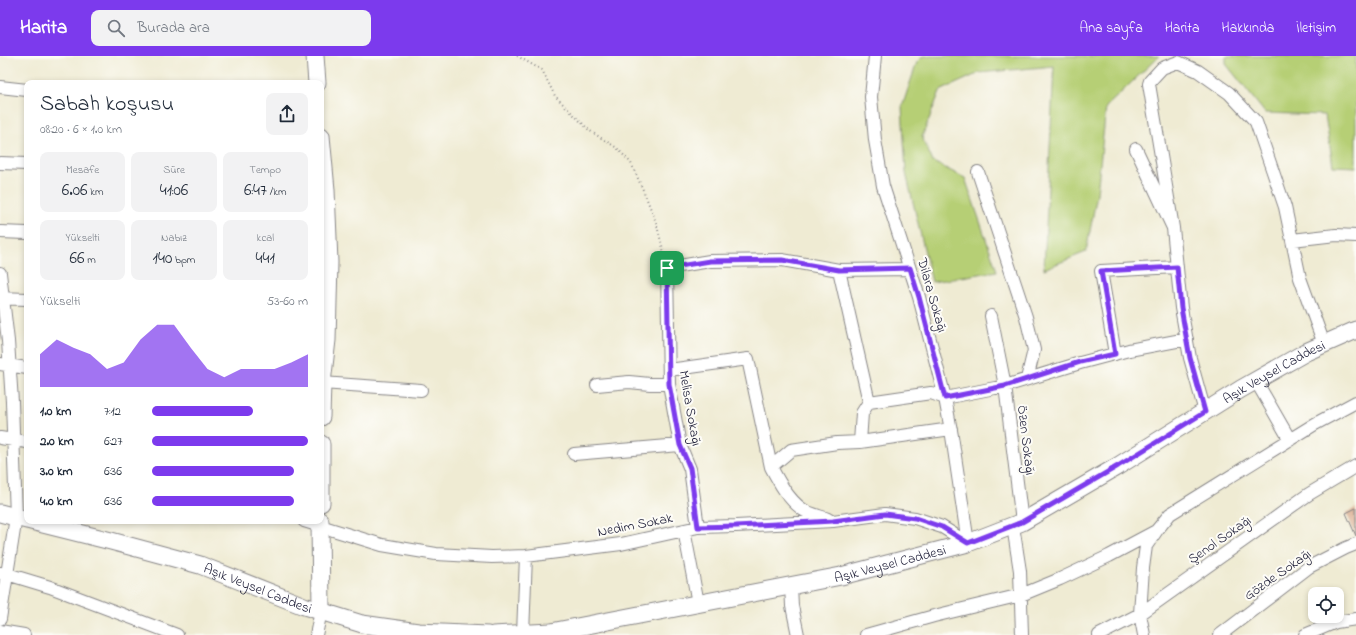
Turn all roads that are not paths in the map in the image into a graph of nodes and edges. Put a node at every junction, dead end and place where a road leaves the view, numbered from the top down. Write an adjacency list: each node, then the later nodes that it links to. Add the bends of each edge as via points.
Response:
1 (315, 56): 3 (street)
2 (875, 56): 18 (street, Dilara Sokağı, via 871,97 875,140 883,186)
3 (317, 80)
4 (0, 87): 5 (street)
5 (24, 90)
6 (1136, 149): 11 (street)
7 (0, 163): 8 (street)
8 (24, 164)
9 (978, 172): 32 (street, via 1026,317 1034,350)
10 (324, 190): 16 (street)
11 (1173, 228): 15 (street, via 1149,84 1162,68 1178,62 1198,71 1229,93 1256,122 1285,207); 17 (street)
12 (0, 232): 13 (street)
13 (24, 233)
14 (1356, 236): 15 (street, via 1336,235)
15 (1292, 240): 27 (street, via 1300,278)
16 (325, 262): 26 (street)
17 (1177, 267): 25 (street); 28 (street, via 1101,271)
18 (910, 268): 19 (street); 39 (street, Dilara Sokağı)
19 (839, 270): 31 (street, Melisa Sokağı, via 782,260 710,261 667,268); 40 (street)
20 (0, 273): 21 (street)
21 (1, 298): 22 (street); 29 (street)
22 (24, 299)
23 (991, 316): 37 (street, Özen Sokağı)
24 (1356, 330): 27 (street, Aşık Veysel Caddesi)
25 (1187, 339): 28 (street); 42 (street)
26 (324, 340)
27 (1324, 344): 33 (street, Aşık Veysel Caddesi)
28 (1115, 354): 32 (street)
29 (5, 364): 30 (street); 45 (street)
30 (24, 367)
31 (669, 370): 35 (street, Melisa Sokağı); 52 (street, via 748,360)
32 (1026, 379): 37 (street)
33 (1256, 381): 42 (street, Aşık Veysel Caddesi); 46 (street)
34 (324, 383): 38 (street)
35 (669, 384): 36 (street, via 629,382); 49 (street, Melisa Sokağı)
36 (597, 385)
37 (1005, 386): 39 (street); 58 (street, Özen Sokağı)
38 (421, 390)
39 (945, 398): 40 (street, via 931,392); 43 (street, Dilara Sokağı)
40 (869, 402): 48 (street, via 862,413)
41 (1356, 402): 46 (street)
42 (1205, 412): 58 (street, Aşık Veysel Caddesi)
43 (951, 429): 48 (street); 62 (street, Dilara Sokağı)
44 (0, 438): 45 (street)
45 (14, 440): 47 (street); 53 (street)
46 (1290, 440): 61 (street, via 1170,514)
47 (24, 442)
48 (860, 442): 52 (street, via 791,450)
49 (680, 445): 50 (street); 59 (street, Melisa Sokağı, via 690,468)
50 (574, 454)
51 (1356, 466): 70 (street, Şenol Sokağı, via 1309,494)
52 (771, 467): 54 (street, via 786,494 802,509)
53 (18, 518): 65 (street)
54 (833, 521): 59 (street, Nedim Sokak); 62 (street, Nedim Sokak, via 885,514 915,518 942,527)
55 (42, 524): 69 (street, Aşık Veysel Caddesi, via 200,565)
56 (315, 524): 69 (street)
57 (318, 524): 64 (street, Nedim Sokak, via 382,545 436,554)
58 (1018, 524): 62 (street, Aşık Veysel Caddesi); 67 (street, Özen Sokağı)
59 (698, 527): 60 (street, Nedim Sokak)
60 (684, 530): 64 (street, Nedim Sokak, via 620,544); 68 (street)
61 (1157, 530): 67 (street, via 1109,556); 70 (street, via 1146,546)
62 (968, 543): 66 (street, Aşık Veysel Caddesi, via 841,576)
63 (1356, 544): 85 (street, Gözde Sokağı, via 1309,567)
64 (526, 556): 74 (street)
65 (4, 574): 71 (street); 76 (street, via 50,587)
66 (791, 585): 68 (street, Aşık Veysel Caddesi); 80 (street)
67 (1021, 595): 81 (street); 82 (street, Özen Sokağı)
68 (698, 603): 74 (street, Aşık Veysel Caddesi, via 551,632)
69 (321, 611): 77 (street); 78 (street, Aşık Veysel Caddesi, via 362,624 410,631)
70 (1140, 614): 83 (street, Şenol Sokağı); 84 (street)
71 (0, 619)
72 (1356, 619): 86 (street, via 1336,622)
73 (0, 631): 75 (street)
74 (516, 634): 79 (street, Aşık Veysel Caddesi)
75 (24, 635)
76 (177, 635)
77 (316, 635)
78 (488, 635)
79 (493, 635)
80 (798, 635)
81 (866, 635)
82 (1022, 635)
83 (1099, 635)
84 (1144, 635)
85 (1220, 635)
86 (1304, 635)

